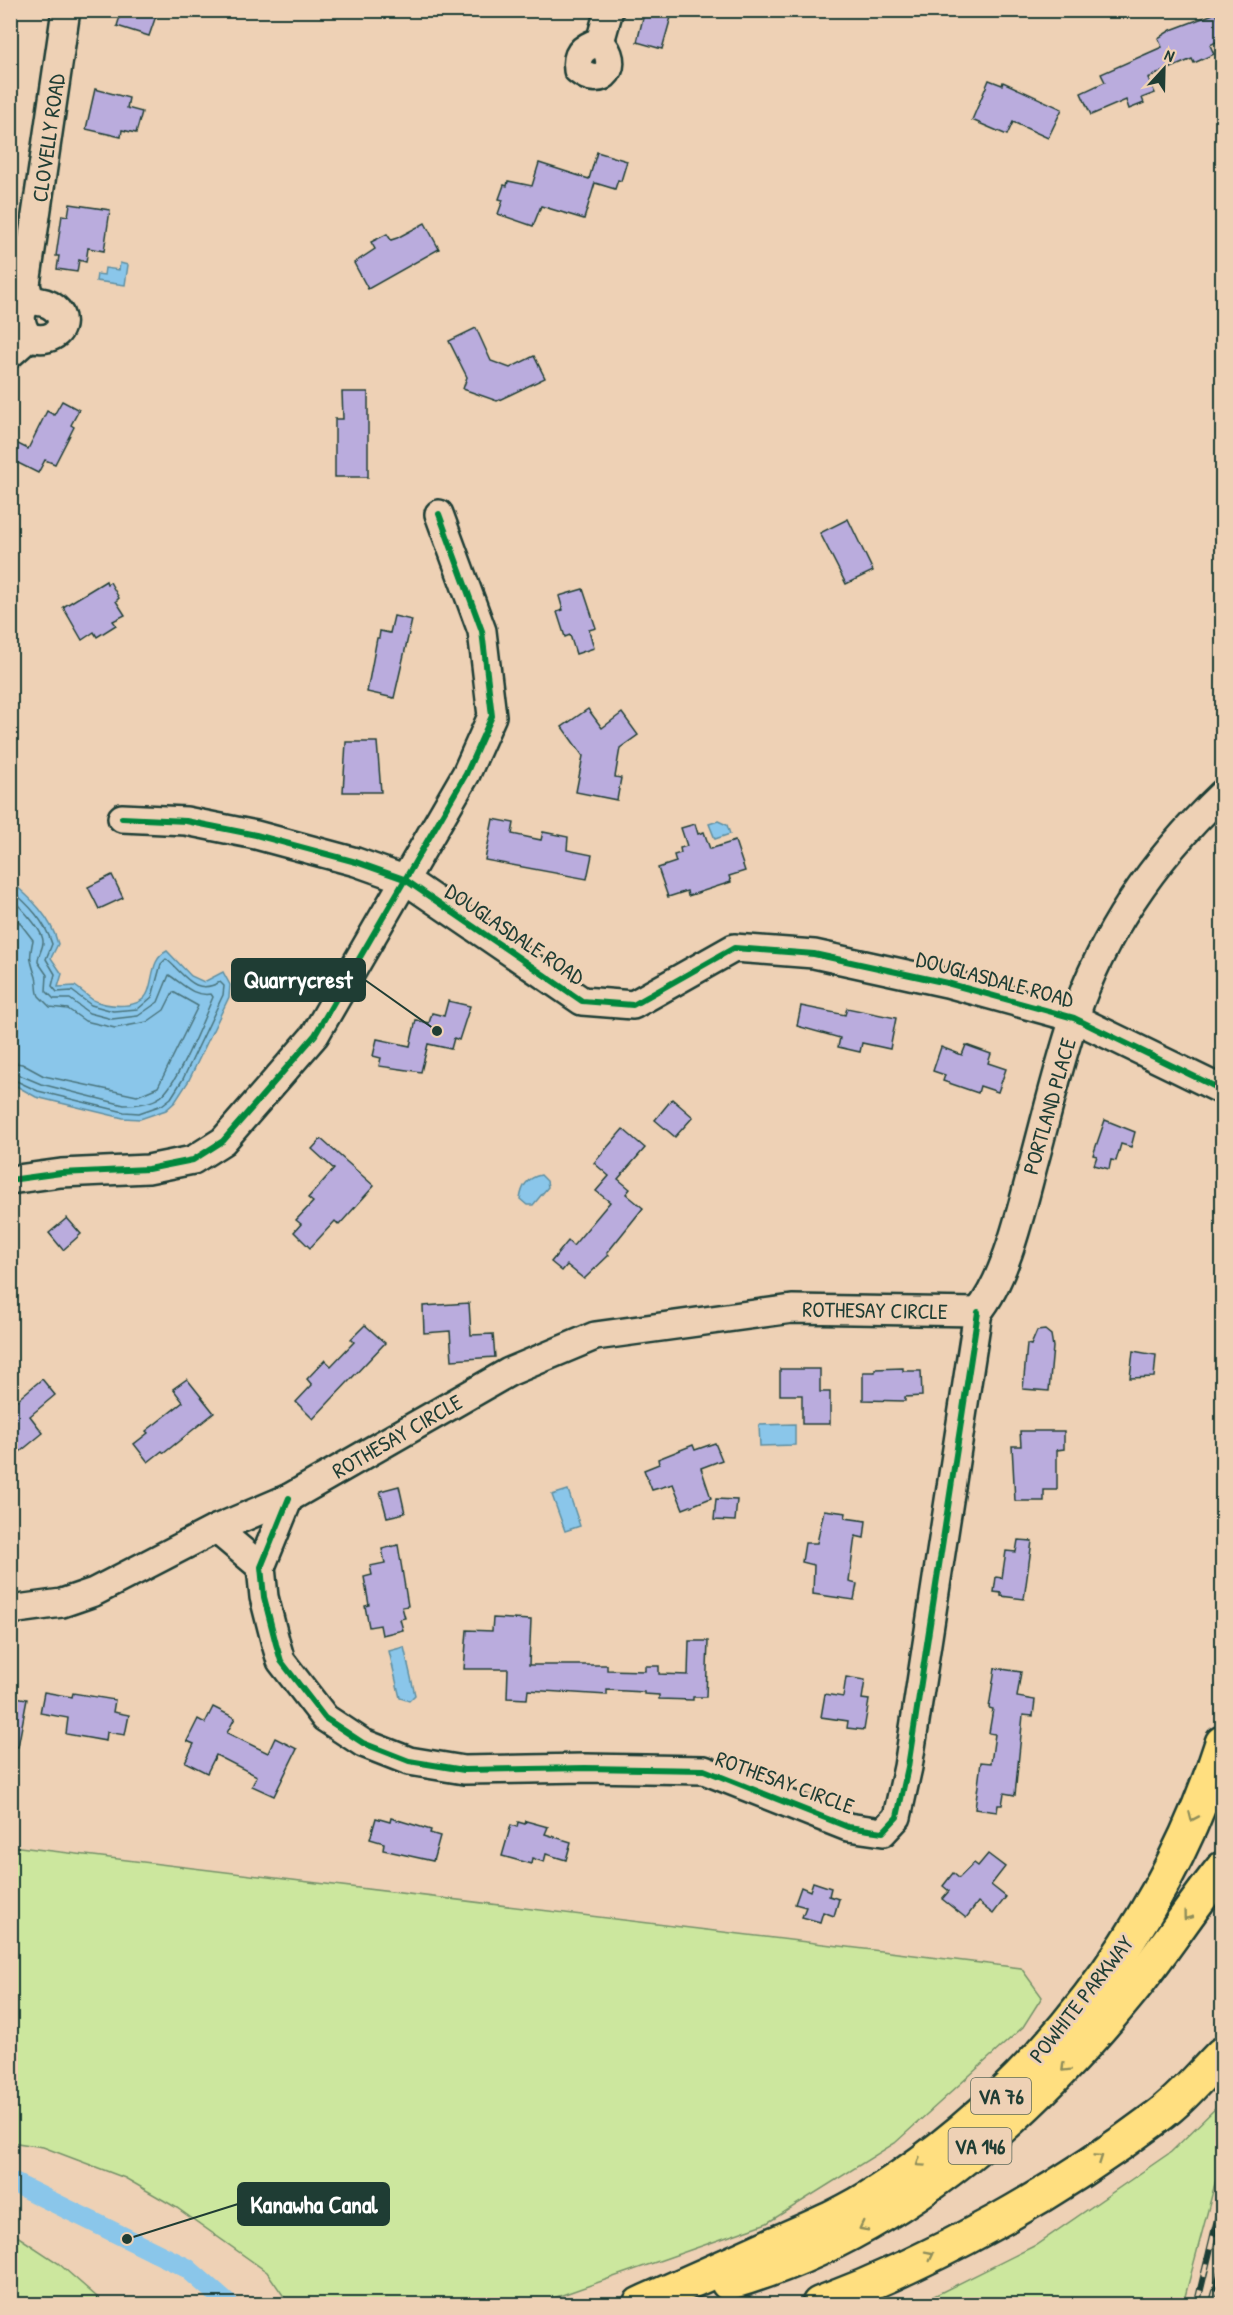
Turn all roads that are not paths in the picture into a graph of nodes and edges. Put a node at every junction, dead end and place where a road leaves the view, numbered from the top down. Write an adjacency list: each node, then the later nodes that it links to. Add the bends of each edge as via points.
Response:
1 (66, 10): 4 (street, CLOVELLY ROAD, via 26,284)
2 (609, 10): 3 (street)
3 (600, 42)
4 (30, 301): 5 (street, CLOVELLY ROAD, via 21,315); 5 (street, CLOVELLY ROAD, via 43,301 56,309 63,322 57,334)
5 (20, 346)
6 (439, 514): 9 (street, via 482,631 492,716 466,774)
7 (1222, 794): 10 (street, PORTLAND PLACE, via 1166,854 1130,901)
8 (122, 818): 9 (street, DOUGLASDALE ROAD, via 186,821 256,835)
9 (404, 879): 10 (street, DOUGLASDALE ROAD, via 582,1001 633,1005 734,948 814,954 947,983); 12 (street, via 315,1035 216,1146 193,1160 171,1166)
10 (1074, 1018): 11 (street, DOUGLASDALE ROAD); 13 (street, PORTLAND PLACE, via 1016,1224 990,1297)
11 (1222, 1090)
12 (10, 1180)
13 (978, 1312): 14 (street, ROTHESAY CIRCLE, via 792,1309 595,1336 509,1372); 16 (street, ROTHESAY CIRCLE, via 908,1767 897,1817 883,1832 848,1827 704,1770 464,1770 409,1761 363,1743 325,1718 281,1661 264,1597)
14 (289, 1498): 15 (street, ROTHESAY CIRCLE); 16 (street, ROTHESAY CIRCLE)
15 (216, 1530): 16 (street); 17 (street, ROTHESAY CIRCLE, via 94,1592 62,1603)
16 (261, 1567)
17 (10, 1610)
18 (1222, 1743): 23 (highway, POWHITE PARKWAY / VA 76, one-way to 23, via 1163,1886 1092,1991 1007,2091 948,2143 876,2194)
19 (1222, 1869): 24 (highway, VA 146, one-way to 24, via 1129,1994 1071,2062 962,2161 890,2213 829,2245 773,2270)
20 (1222, 2054): 22 (highway)
21 (1222, 2067): 22 (highway)
22 (1159, 2116): 25 (highway, one-way to 22, via 868,2286 1036,2198)
23 (640, 2304)
24 (651, 2304)
25 (819, 2304)

